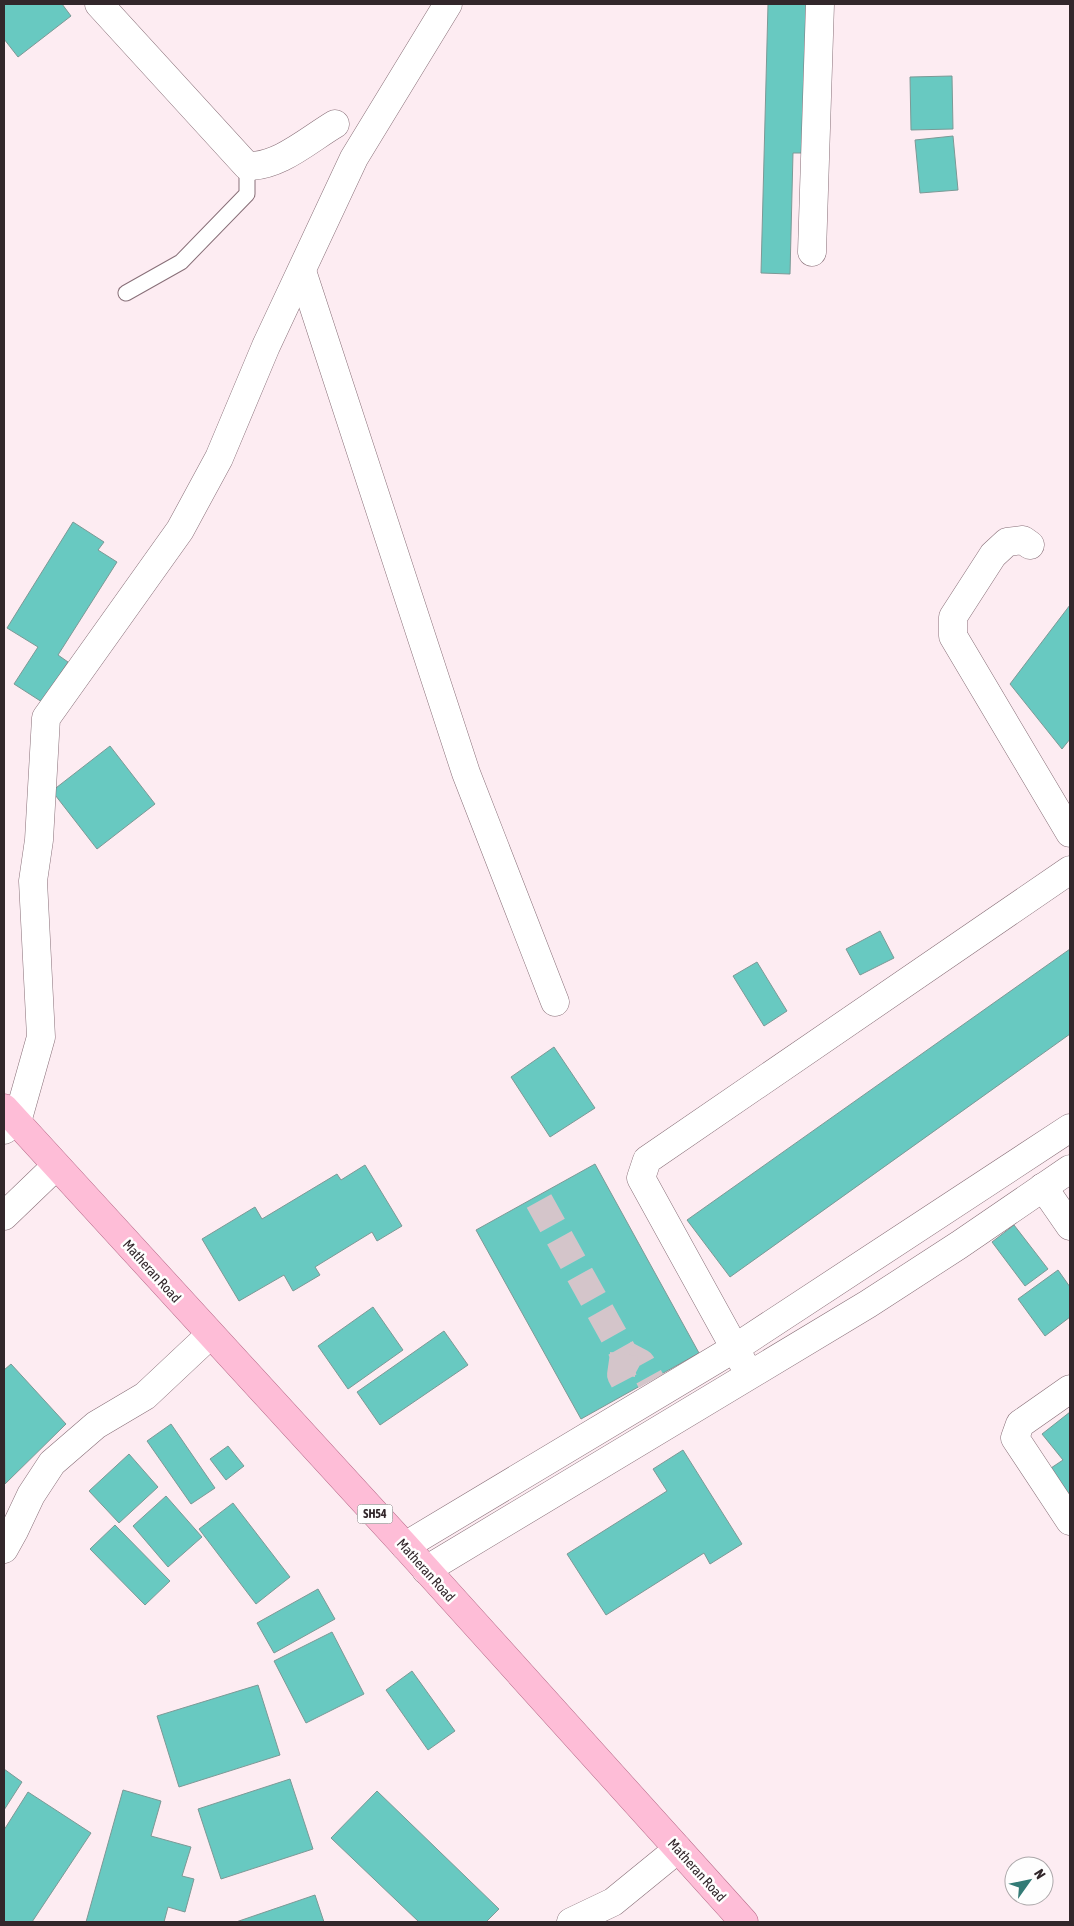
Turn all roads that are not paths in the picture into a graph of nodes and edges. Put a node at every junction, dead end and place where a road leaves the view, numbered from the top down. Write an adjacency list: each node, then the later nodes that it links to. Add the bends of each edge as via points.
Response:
1 (99, 4): 5 (street)
2 (448, 4): 7 (street, via 354,158)
3 (820, 4): 6 (street)
4 (335, 124): 5 (street, via 277,160 260,166)
5 (247, 166): 8 (lane, via 247,194 181,262)
6 (812, 252)
7 (302, 271): 12 (street, via 466,773); 13 (street, via 219,458 180,530 46,718 39,840 33,881 41,1036)
8 (126, 293)
9 (1030, 545): 10 (street, via 1023,540 1007,542 993,555 953,617 953,636)
10 (1070, 833)
11 (1070, 870): 21 (street, via 648,1160 641,1178)
12 (555, 1002)
13 (8, 1120): 15 (main road, Matheran Road / SH54)
14 (1070, 1128): 21 (street)
15 (56, 1166): 18 (street); 20 (main road, Matheran Road / SH54)
16 (1070, 1168): 17 (street)
17 (1043, 1187): 19 (street); 22 (street, via 868,1304)
18 (4, 1216)
19 (1069, 1221)
20 (210, 1335): 25 (main road, Matheran Road / SH54); 26 (street, via 145,1396 96,1425 52,1463 31,1495)
21 (735, 1348): 22 (street); 25 (street, via 644,1393)
22 (749, 1375): 27 (street)
23 (1070, 1388): 24 (street, via 1020,1424 1014,1438)
24 (1070, 1521)
25 (404, 1546): 27 (main road, Matheran Road / SH54)
26 (4, 1549)
27 (426, 1570): 28 (main road, Matheran Road / SH54)
28 (678, 1849): 29 (street, via 613,1902); 30 (main road, Matheran Road / SH54)
29 (571, 1922)
30 (744, 1922)

